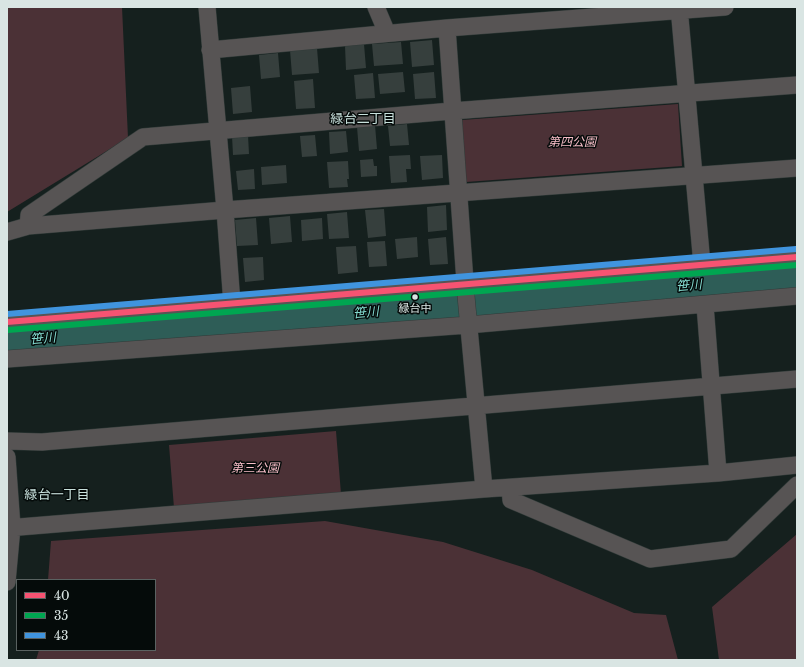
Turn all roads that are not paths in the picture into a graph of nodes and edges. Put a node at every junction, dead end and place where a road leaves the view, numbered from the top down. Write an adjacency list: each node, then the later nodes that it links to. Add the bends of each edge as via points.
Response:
1 (207, 7): 7 (street)
2 (376, 7): 6 (street)
3 (725, 7): 4 (street)
4 (679, 9): 5 (street); 9 (street)
5 (447, 28): 6 (street); 10 (street)
6 (386, 33): 7 (street)
7 (210, 50): 11 (street)
8 (797, 85): 9 (street)
9 (686, 94): 10 (street); 13 (street)
10 (452, 111): 11 (street); 14 (street)
11 (218, 130): 15 (street); 16 (street, via 143,137 29,215)
12 (797, 168): 13 (street)
13 (694, 175): 14 (street); 19 (street)
14 (459, 192): 15 (street); 20 (street)
15 (225, 210): 16 (street); 22 (street)
16 (28, 226): 17 (street)
17 (7, 232)
18 (797, 257): 19 (street)
19 (702, 265): 20 (street)
20 (465, 290): 22 (street); 24 (street)
21 (797, 296): 23 (street)
22 (232, 304): 25 (street)
23 (705, 304): 24 (street); 28 (street)
24 (468, 319): 26 (street); 29 (street)
25 (7, 322)
26 (7, 359)
27 (797, 379): 28 (street)
28 (711, 386): 29 (street); 33 (street)
29 (476, 405): 30 (street, via 42,442); 36 (street)
30 (7, 442)
31 (7, 457): 37 (street)
32 (797, 465): 33 (street)
33 (718, 473): 35 (street)
34 (797, 485): 35 (street, via 731,549 650,559 511,500)
35 (510, 488): 36 (street)
36 (484, 489): 37 (street)
37 (10, 527): 38 (street)
38 (7, 582)

